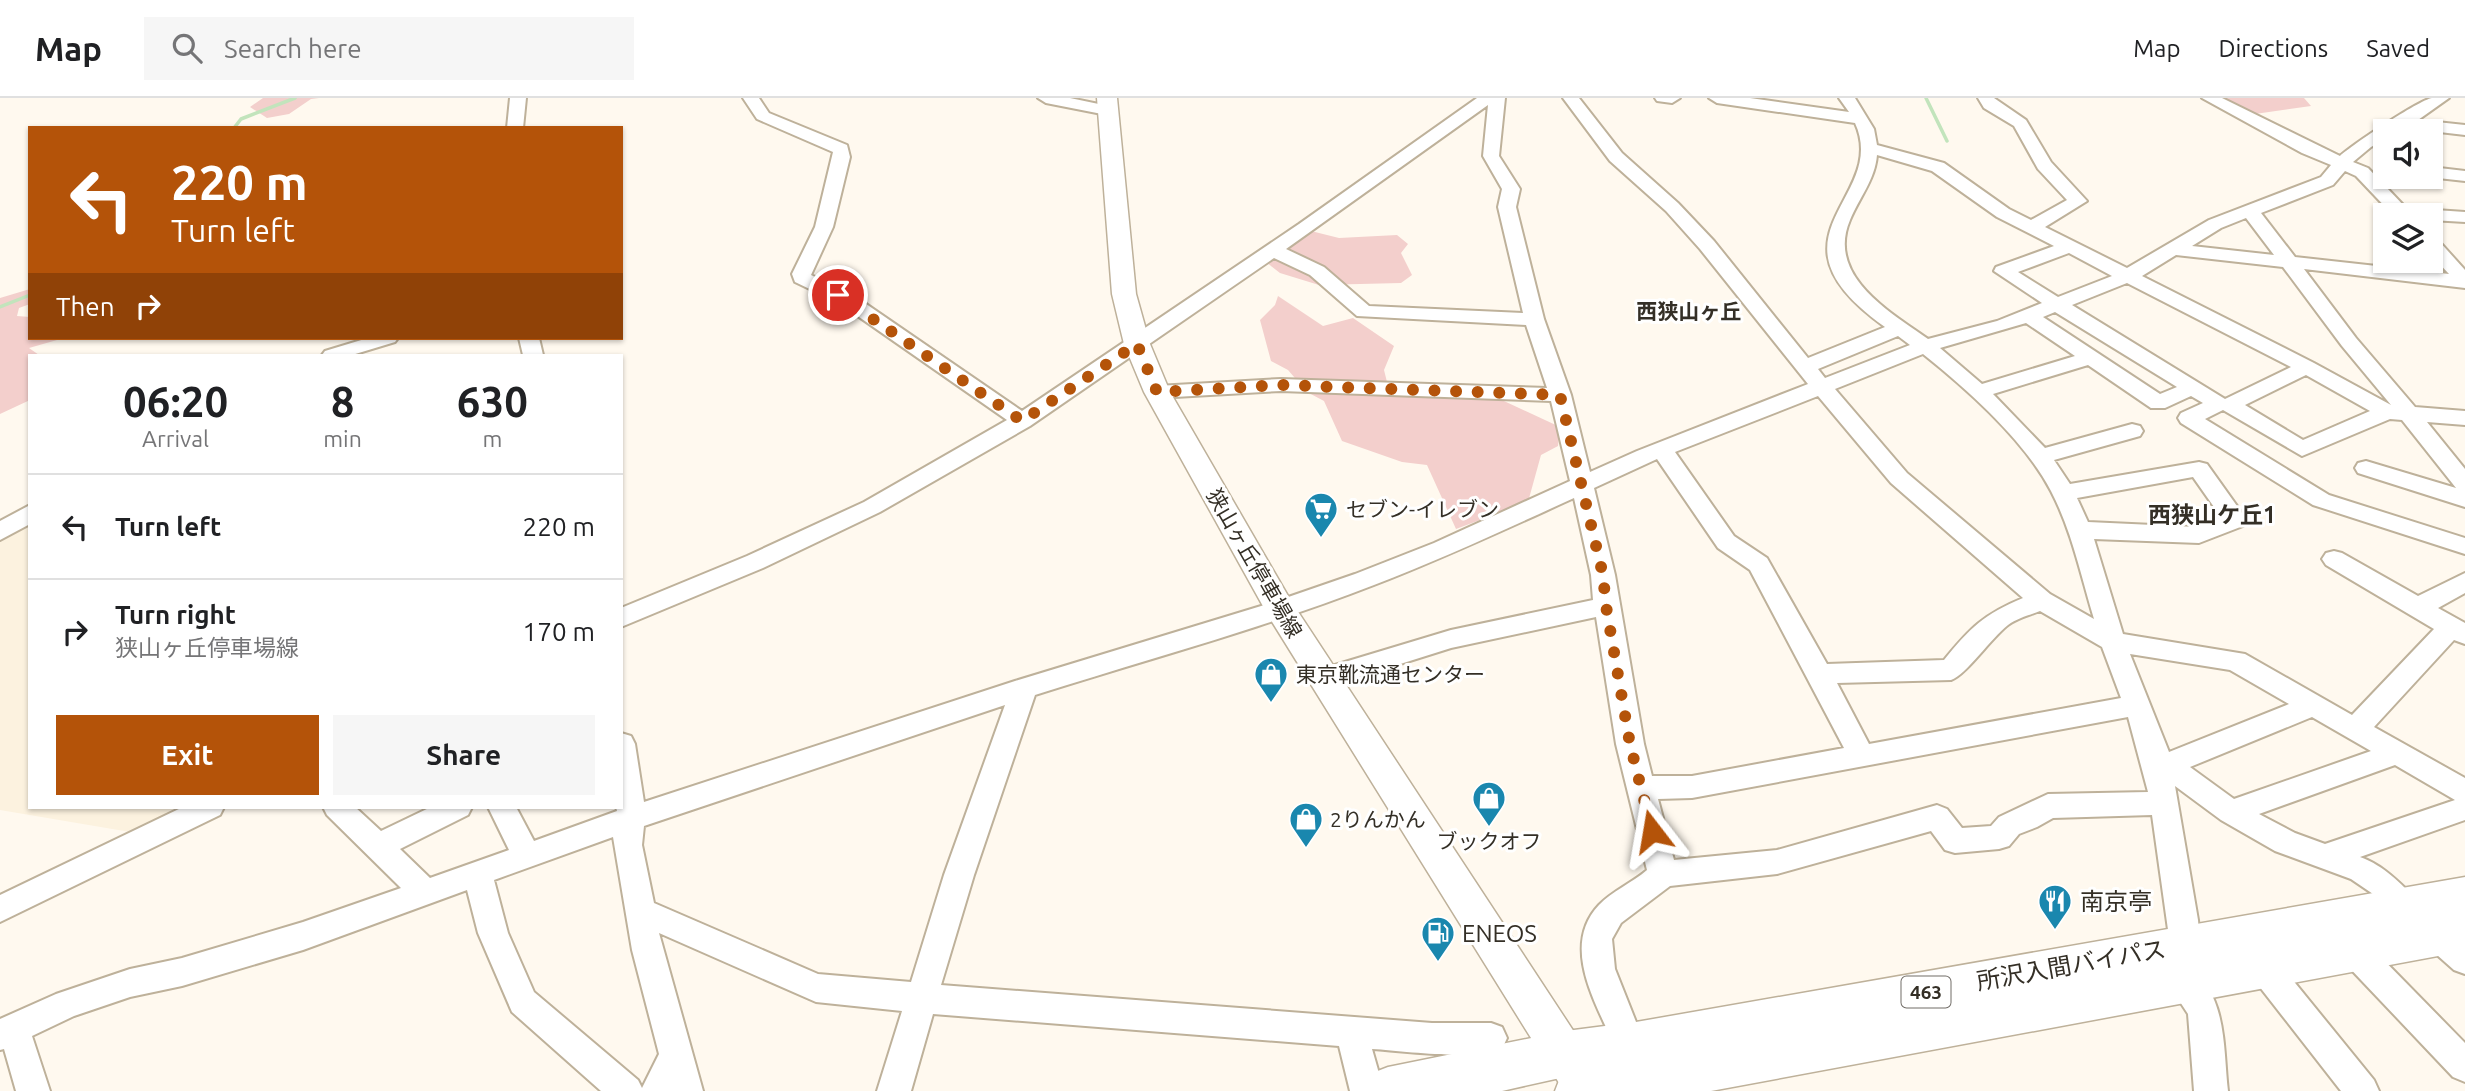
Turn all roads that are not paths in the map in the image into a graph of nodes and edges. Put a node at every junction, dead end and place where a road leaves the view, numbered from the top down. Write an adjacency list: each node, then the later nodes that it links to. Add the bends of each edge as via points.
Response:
1 (518, 98): 17 (street)
2 (751, 98): 56 (street, via 763,116 841,149 827,216 802,278 846,299)
3 (1046, 98): 14 (street)
4 (1487, 98): 33 (street)
5 (1497, 98): 40 (street, via 1491,156 1511,189 1507,207)
6 (1570, 98): 47 (street, via 1616,157 1707,245)
7 (1663, 98): 8 (street)
8 (1672, 98)
9 (1717, 98): 16 (street)
10 (1847, 98): 16 (street)
11 (1986, 98): 30 (street, via 2020,123 2044,165 2078,201)
12 (2210, 98): 22 (street)
13 (2441, 98): 15 (street)
14 (1107, 104): 43 (main road, 狭山ヶ丘停車場線, via 1124,294)
15 (2410, 119)
16 (1861, 120): 21 (street)
17 (515, 126)
18 (2443, 127): 19 (street)
19 (2465, 130)
20 (2373, 139): 22 (street)
21 (1869, 148): 30 (street, via 1938,167); 41 (street, via 1865,178 1838,222 1835,249 1854,290 1875,313)
22 (2342, 163): 23 (street); 26 (street, via 2362,172); 27 (street, via 2327,181)
23 (2373, 166)
24 (2443, 173): 25 (street)
25 (2465, 176)
26 (2392, 203)
27 (2251, 212): 32 (street, via 2215,224); 35 (street)
28 (2443, 216): 29 (street)
29 (2465, 217)
30 (2030, 228): 31 (street)
31 (2069, 247): 36 (street); 38 (street, via 2003,271)
32 (2173, 249): 35 (street); 36 (street)
33 (1273, 250): 40 (street, via 1317,271 1364,312); 43 (street)
34 (2443, 257): 37 (street)
35 (2289, 261): 37 (street); 54 (street, via 2361,354)
36 (2126, 277): 38 (street); 48 (street)
37 (2465, 281)
38 (2061, 304): 39 (street); 49 (street)
39 (2029, 316): 44 (street); 46 (street)
40 (1534, 319): 53 (street)
41 (1899, 329): 44 (street); 47 (street)
42 (381, 340): 45 (street)
43 (1137, 344): 51 (main road, 狭山ヶ丘停車場線); 56 (street)
44 (1925, 346): 50 (street); 52 (street)
45 (335, 354)
46 (2091, 358): 49 (street, via 2158,403); 52 (street)
47 (1804, 367): 50 (street)
48 (2307, 367): 54 (street); 54 (street, via 2229,405 2302,449)
49 (2194, 387): 70 (street, via 2219,404 2189,418 2320,500)
50 (1822, 388): 58 (street); 73 (street, via 1899,478)
51 (1157, 392): 53 (street, via 1281,385); 76 (main road, 狭山ヶ丘停車場線)
52 (1978, 392): 61 (street)
53 (1560, 395): 63 (street)
54 (2396, 412): 55 (street); 59 (street)
55 (2465, 418)
56 (1022, 421): 77 (street, via 872,507)
57 (2132, 431): 61 (street)
58 (1662, 450): 63 (street); 80 (street, via 1726,542 1759,564)
59 (2439, 453): 60 (street); 64 (street)
60 (2465, 456)
61 (2040, 457): 65 (street)
62 (2366, 468): 66 (street)
63 (1582, 483): 74 (street); 76 (street, via 1442,549)
64 (2465, 484)
65 (2064, 493): 68 (street); 68 (street, via 2199,469 2235,520 2199,535)
66 (2465, 499)
67 (28, 514): 69 (street)
68 (2080, 530): 79 (street)
69 (0, 532)
70 (2465, 546)
71 (2334, 559): 75 (street)
72 (2465, 582): 75 (street)
73 (2041, 600): 79 (street); 80 (street, via 2001,617 1951,670)
74 (1606, 606): 81 (street, via 1451,639); 90 (street)
75 (2418, 607): 78 (street)
76 (1280, 610): 81 (main road, 狭山ヶ丘停車場線); 82 (street)
77 (623, 617)
78 (2458, 631): 85 (street)
79 (2114, 642): 83 (street); 84 (street, via 2236,661)
80 (1820, 674): 87 (street)
81 (1324, 678): 120 (main road, 狭山ヶ丘停車場線)
82 (1024, 688): 99 (street); 113 (street)
83 (2138, 705): 87 (street); 89 (street)
84 (2314, 705): 85 (street); 89 (street)
85 (2355, 729): 86 (street)
86 (2397, 753): 91 (street); 98 (street)
87 (1861, 755): 90 (street, via 1692,787)
88 (623, 757): 99 (street)
89 (2160, 761): 92 (street); 98 (street)
90 (1642, 788): 104 (street)
91 (2465, 792)
92 (2162, 803): 104 (street, via 2048,806 2009,825 1998,837 1955,841 1937,817 1777,862); 111 (street, via 2180,884)
93 (2465, 808): 102 (street)
94 (206, 809): 107 (street)
95 (340, 809): 100 (street)
96 (454, 809): 100 (street)
97 (503, 809): 101 (street)
98 (2231, 813): 102 (street, via 2285,842)
99 (632, 818): 101 (street); 108 (street, via 628,859)
100 (378, 846): 105 (street)
101 (526, 854): 103 (street)
102 (2327, 856): 109 (street, via 2361,870)
103 (477, 873): 105 (street); 122 (street, via 493,933 523,1002)
104 (1663, 873): 114 (street, via 1608,916 1599,929 1597,947 1604,983)
105 (424, 891): 115 (street, via 303,936 67,1004)
106 (2465, 896): 109 (highway, 所沢入間バイパス / 463)
107 (0, 909)
108 (639, 910): 113 (street, via 816,988); 118 (street)
109 (2443, 933): 110 (highway, 所沢入間バイパス / 463); 111 (highway, 所沢入間バイパス / 463)
110 (2354, 951): 112 (highway, 所沢入間バイパス / 463); 119 (street)
111 (2184, 963): 112 (highway, 所沢入間バイパス / 463); 120 (highway, 所沢入間バイパス / 463); 128 (street, via 2203,1009)
112 (2263, 967): 129 (street)
113 (922, 999): 116 (street); 125 (street)
114 (1622, 1027)
115 (7, 1032): 121 (street)
116 (1352, 1032): 117 (street); 126 (street)
117 (1492, 1038)
118 (676, 1055): 123 (street); 124 (street)
119 (2465, 1066)
120 (1580, 1081): 127 (highway, 所沢入間バイパス / 463)
121 (33, 1091)
122 (626, 1091)
123 (657, 1091)
124 (686, 1091)
125 (894, 1091)
126 (1367, 1091)
127 (1388, 1091)
128 (2211, 1091)
129 (2362, 1091)

